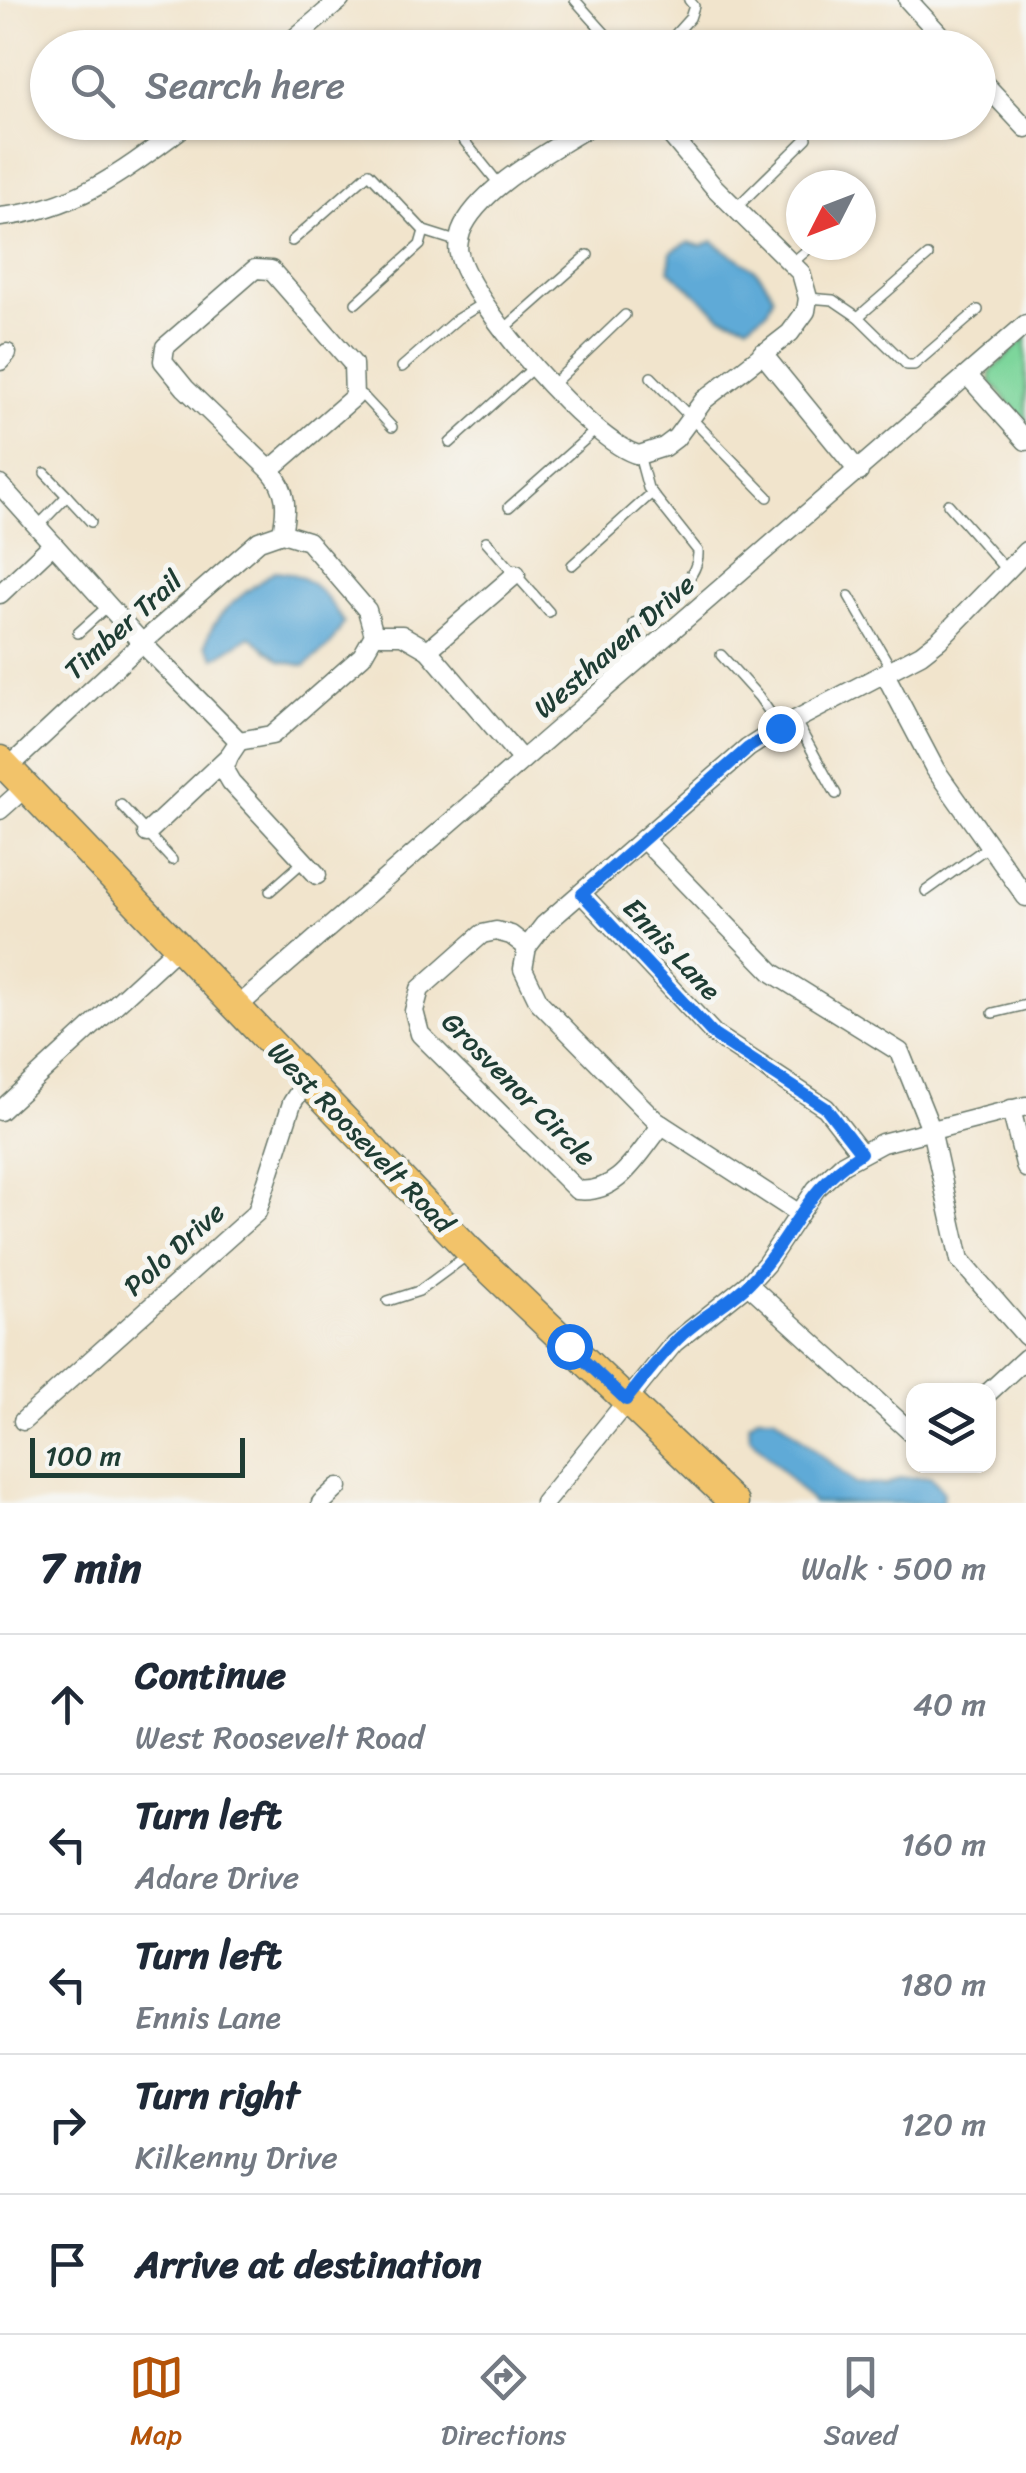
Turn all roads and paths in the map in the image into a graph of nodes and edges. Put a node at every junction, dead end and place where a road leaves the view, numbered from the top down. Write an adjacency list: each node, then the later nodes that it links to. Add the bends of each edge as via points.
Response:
1 (340, 0): 5 (street)
2 (575, 0): 6 (lane)
3 (689, 0): 7 (lane, via 694,6)
4 (908, 0): 8 (street)
5 (305, 30)
6 (602, 30)
7 (679, 30)
8 (936, 30)
9 (996, 96): 10 (street)
10 (1026, 128)
11 (165, 140): 20 (street, via 80,196 35,213)
12 (463, 140): 18 (lane)
13 (563, 140): 18 (street)
14 (674, 140): 17 (street)
15 (689, 140): 17 (lane)
16 (805, 140): 19 (lane)
17 (680, 148): 19 (street)
18 (500, 186): 23 (street, via 472,214)
19 (734, 209): 27 (street)
20 (0, 217)
21 (424, 231): 22 (lane, via 369,173); 23 (lane); 29 (lane, via 420,245)
22 (292, 241)
23 (459, 242): 30 (street, via 466,272)
24 (588, 256): 35 (lane)
25 (928, 256): 33 (lane)
26 (795, 260): 27 (lane)
27 (792, 263): 28 (street)
28 (808, 298): 33 (lane, via 833,300); 36 (street, via 800,323)
29 (356, 302)
30 (485, 302): 35 (street); 38 (lane)
31 (978, 310): 33 (lane, via 914,365 901,362)
32 (626, 315): 41 (lane)
33 (858, 316)
34 (1026, 324): 39 (street, Westhaven Drive)
35 (503, 330): 37 (street)
36 (762, 353): 43 (street); 50 (street)
37 (534, 366): 41 (street); 47 (lane)
38 (402, 367)
39 (968, 376): 46 (street); 50 (street, Westhaven Drive)
40 (650, 377): 43 (lane)
41 (552, 385): 45 (street)
42 (354, 391): 44 (lane); 49 (street); 49 (street, via 353,364 271,270 254,269 166,347 164,362 184,388)
43 (691, 415): 48 (street, via 676,438); 55 (lane)
44 (392, 428)
45 (597, 428): 48 (street); 57 (lane)
46 (1026, 441)
47 (450, 443)
48 (639, 456): 53 (lane)
49 (270, 470): 60 (street, via 288,505)
50 (859, 472): 80 (street, Westhaven Drive)
51 (44, 473): 54 (lane)
52 (0, 485): 59 (street)
53 (652, 493): 64 (lane); 71 (lane, via 699,561 685,582)
54 (67, 496): 58 (lane); 59 (lane)
55 (768, 497)
56 (948, 504): 65 (lane)
57 (509, 507)
58 (91, 522)
59 (38, 526): 62 (street)
60 (282, 533): 73 (street, via 308,541 367,610); 74 (street, Timber Trail, via 259,542)
61 (486, 540): 66 (lane)
62 (54, 544): 67 (street); 69 (street)
63 (1026, 552): 65 (street)
64 (572, 565)
65 (1007, 571): 77 (street, via 939,640)
66 (516, 574): 70 (lane); 75 (street)
67 (0, 594)
68 (850, 596): 77 (lane)
69 (108, 605): 72 (lane); 74 (street)
70 (549, 612)
71 (634, 624)
72 (78, 633)
73 (374, 635): 75 (street, via 402,635); 79 (street, via 362,656 272,734)
74 (142, 643): 79 (street); 81 (street, Timber Trail)
75 (428, 650): 80 (street)
76 (722, 655): 78 (lane)
77 (888, 672): 78 (street); 87 (street, via 935,769)
78 (787, 724): 82 (lane); 86 (street, via 748,748)
79 (234, 749): 85 (street); 89 (street, via 224,770)
80 (522, 760): 97 (street, Westhaven Drive)
81 (11, 772): 84 (street, Timber Trail); 95 (main road, West Roosevelt Road)
82 (836, 794)
83 (121, 805): 85 (lane)
84 (0, 810)
85 (147, 832): 88 (lane)
86 (644, 839): 93 (street); 103 (street, via 772,973 900,1052)
87 (990, 846): 90 (lane); 92 (street)
88 (172, 860)
89 (310, 868): 91 (lane)
90 (926, 890)
91 (270, 891)
92 (1025, 892)
93 (582, 894): 94 (street); 104 (street, Ennis Lane, via 714,1035 826,1108)
94 (527, 946): 102 (street, via 523,969 539,1002); 102 (street, Grosvenor Circle, via 496,931 482,934 420,989 414,1011 420,1034 577,1190 593,1192 622,1176)
95 (178, 947): 97 (main road, West Roosevelt Road); 101 (street)
96 (1026, 1005): 98 (lane)
97 (236, 1008): 99 (main road, West Roosevelt Road)
98 (993, 1012)
99 (306, 1080): 107 (main road, West Roosevelt Road); 114 (street, Polo Drive, via 292,1103 257,1212)
100 (1018, 1108): 103 (street); 105 (street)
101 (0, 1111)
102 (662, 1126): 106 (street)
103 (931, 1129): 104 (street); 110 (street, via 960,1260)
104 (861, 1153): 106 (street)
105 (1026, 1168)
106 (798, 1212): 108 (street)
107 (472, 1252): 109 (lane, via 419,1290); 113 (main road, West Roosevelt Road)
108 (748, 1284): 113 (street, via 674,1342); 115 (street)
109 (388, 1301)
110 (1026, 1336)
111 (1026, 1358): 112 (street)
112 (996, 1385)
113 (626, 1400): 118 (street); 119 (main road, West Roosevelt Road)
114 (22, 1420)
115 (906, 1428)
116 (338, 1487): 117 (street)
117 (321, 1503)
118 (544, 1503)
119 (734, 1503)

